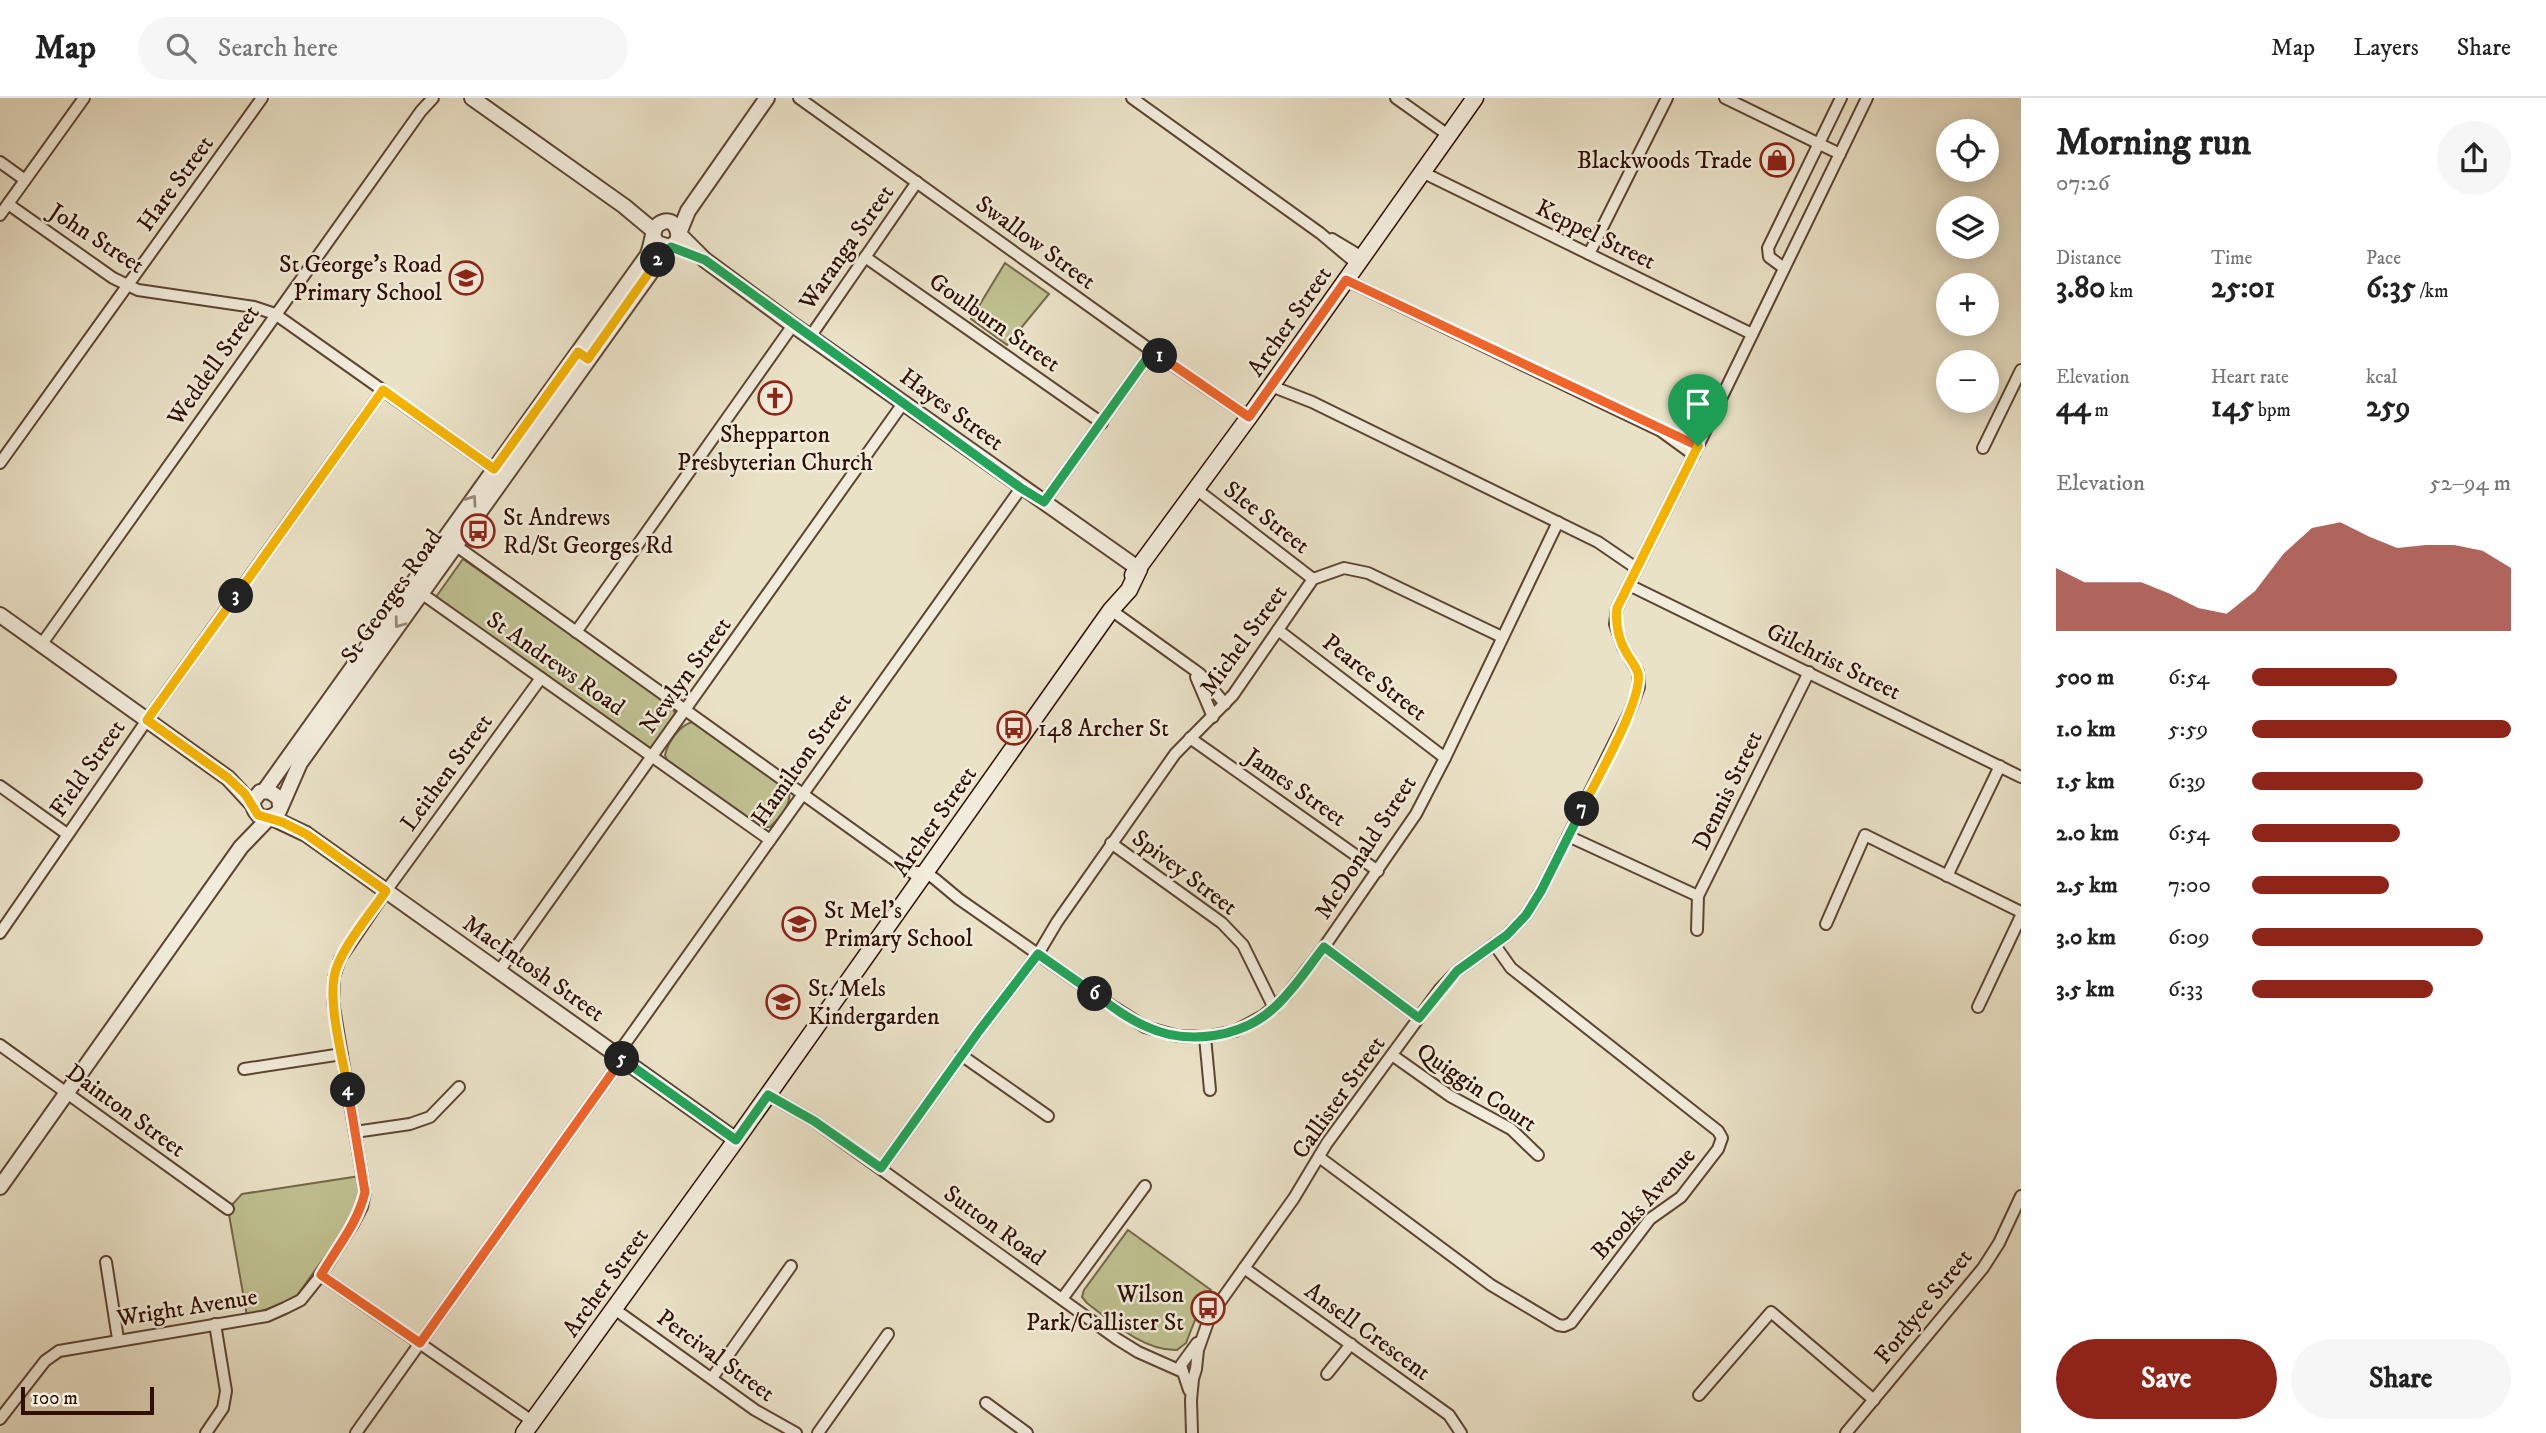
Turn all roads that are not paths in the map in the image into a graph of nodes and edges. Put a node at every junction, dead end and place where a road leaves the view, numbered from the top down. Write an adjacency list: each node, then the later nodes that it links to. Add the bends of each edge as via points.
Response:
1 (84, 98): 23 (street)
2 (262, 98): 37 (street, Hare Street)
3 (427, 98): 16 (street, Weddell Street)
4 (433, 98): 16 (street, Weddell Street)
5 (472, 98): 27 (street)
6 (758, 98): 17 (street, St Georges Road)
7 (767, 98): 17 (street, St Georges Road)
8 (799, 98): 24 (street, Swallow Street)
9 (1132, 98): 35 (street, via 1320,233)
10 (1396, 98): 18 (street)
11 (1475, 98): 18 (main road, Archer Street)
12 (1666, 98): 32 (street)
13 (1725, 98): 19 (street)
14 (1841, 98): 19 (street)
15 (1867, 98): 20 (street, Callister Street)
16 (421, 111): 38 (street, Weddell Street)
17 (738, 132): 25 (street, St Georges Road)
18 (1448, 135): 22 (main road, Archer Street)
19 (1819, 144): 20 (street); 36 (street, via 1768,248 1769,257)
20 (1840, 154): 36 (street, Callister Street)
21 (0, 162): 23 (street)
22 (1422, 172): 32 (street, Keppel Street); 35 (main road, Archer Street)
23 (25, 180): 26 (street)
24 (917, 182): 33 (street, Waranga Street); 42 (street, Swallow Street)
25 (689, 201): 29 (street, St Georges Road); 31 (street, St Georges Road)
26 (8, 204): 28 (street); 37 (street, John Street)
27 (624, 206): 29 (street); 30 (street)
28 (0, 215)
29 (667, 221): 30 (street, via 658,224); 31 (street, via 676,225)
30 (654, 234): 31 (street, via 657,243); 34 (street, St Georges Road)
31 (675, 240): 34 (street, St Georges Road); 39 (street, Hayes Street)
32 (1589, 254): 40 (street, Keppel Street)
33 (865, 257): 41 (street, Waranga Street); 48 (street, Goulburn Street)
34 (648, 265): 52 (street, St Georges Road)
35 (1354, 268): 44 (main road, Archer Street); 50 (street, via 1392,300)
36 (1784, 268): 40 (street, Callister Street)
37 (127, 285): 38 (street, John Street); 51 (street, Hare Street)
38 (275, 314): 45 (street, John Street); 68 (street, Weddell Street)
39 (793, 325): 41 (street, Hayes Street); 66 (street)
40 (1752, 334): 50 (street, Callister Street)
41 (810, 337): 46 (street, Hayes Street)
42 (1152, 351): 47 (street, Swallow Street); 48 (street)
43 (2021, 370): 49 (street)
44 (1274, 382): 47 (main road, Archer Street); 56 (street)
45 (383, 390): 52 (street, John Street); 76 (street, Field Street)
46 (904, 402): 53 (street, Hayes Street); 74 (street, Newlyn Street)
47 (1249, 417): 54 (main road, Archer Street)
48 (1102, 422): 55 (street)
49 (1983, 448)
50 (1696, 451): 58 (street, Callister Street)
51 (0, 463)
52 (500, 472): 57 (street, St Georges Road)
53 (1021, 488): 55 (street, Hayes Street); 85 (street, Hamilton Street)
54 (1196, 489): 59 (main road, Archer Street); 60 (street, Slee Street)
55 (1044, 502): 59 (street, Hayes Street)
56 (1558, 522): 58 (street, via 1610,545); 67 (street, McDonald Street)
57 (456, 536): 62 (street, St Georges Road); 66 (street, St Andrews Road)
58 (1638, 564): 61 (street, Callister Street)
59 (1139, 569): 63 (main road, Archer Street, via 1127,593)
60 (1313, 579): 65 (street, Michel Street); 67 (street, Michel Street, via 1344,568 1368,573)
61 (1629, 585): 70 (street, Gilchrist Street); 89 (street, Callister Street, via 1617,608 1615,624 1639,687)
62 (416, 590): 71 (street, St Andrews Road); 72 (street, St Georges Road)
63 (1111, 610): 69 (street); 94 (main road, Archer Street)
64 (0, 615): 68 (street)
65 (1278, 630): 73 (street, Michel Street); 79 (street, Pearce Street)
66 (576, 632): 74 (street, St Andrews Road)
67 (1502, 636): 79 (street, McDonald Street)
68 (41, 645): 76 (street)
69 (1192, 668): 73 (street); 75 (street)
70 (1808, 672): 80 (street, Gilchrist Street); 97 (street, Dennis Street)
71 (541, 678): 78 (street, St Andrews Road); 96 (street, Leithen Street)
72 (335, 703): 84 (street, St Georges Road); 87 (street, St Georges Road)
73 (1225, 704): 75 (street, Michel Street)
74 (687, 711): 78 (street, Newlyn Street); 85 (street, St Andrews Road)
75 (1213, 717): 77 (street, Michel Street)
76 (147, 720): 82 (street); 88 (street, Field Street)
77 (1190, 738): 91 (street, Michel Street); 93 (street, James Street)
78 (653, 757): 90 (street, St Andrews Road); 105 (street, Newlyn Street)
79 (1445, 758): 93 (street, McDonald Street, via 1416,814)
80 (2000, 766): 81 (street, Gilchrist Street); 95 (street)
81 (2020, 774)
82 (228, 778): 84 (street); 86 (street)
83 (0, 786): 88 (street)
84 (264, 791): 86 (street, via 254,798); 87 (street, via 276,794)
85 (802, 792): 90 (street, Hamilton Street); 94 (street, St Andrews Road)
86 (253, 806): 87 (street, via 258,815); 92 (street, St Georges Road, via 254,820)
87 (275, 812): 92 (street, St Georges Road); 96 (street, MacIntosh Street)
88 (67, 834): 101 (street, Field Street)
89 (1569, 836): 97 (street); 102 (street, Callister Street, via 1526,915)
90 (770, 840): 114 (street, Hamilton Street)
91 (1111, 843): 104 (street, Michel Street); 107 (street, Spivey Street, via 1222,923 1243,945)
92 (241, 847): 119 (street, St Georges Road)
93 (1378, 871): 103 (street, McDonald Street)
94 (919, 874): 104 (street, McDonald Street); 117 (main road, Archer Street)
95 (1947, 876): 98 (street); 99 (street, via 1865,835)
96 (386, 891): 105 (street, MacIntosh Street); 111 (street, Wright Avenue, via 340,959 334,978 333,1002)
97 (1698, 896): 100 (street, Dennis Street)
98 (2021, 914): 106 (street)
99 (1826, 924)
100 (1697, 930)
101 (0, 933)
102 (1494, 944): 108 (street, Callister Street, via 1457,971); 124 (street, Brooks Avenue, via 1511,968 1718,1131 1722,1138 1718,1149 1681,1197 1650,1219 1571,1323 1564,1326 1491,1285)
103 (1324, 947): 107 (street, McDonald Street); 108 (street)
104 (1035, 952): 109 (street, McDonald Street, via 1145,1027); 112 (street, Michel Street)
105 (499, 971): 114 (street, MacIntosh Street)
106 (1978, 1007)
107 (1274, 1008): 109 (street, McDonald Street, via 1235,1031)
108 (1419, 1018): 113 (street, Callister Street)
109 (1205, 1037): 118 (street)
110 (0, 1045): 119 (street, Dainton Street)
111 (342, 1054): 115 (street); 121 (street, Wright Avenue)
112 (961, 1055): 120 (street); 125 (street, Michel Street)
113 (1392, 1055): 123 (street, Quiggin Court, via 1450,1096 1511,1129); 124 (street, Callister Street)
114 (620, 1057): 122 (street, MacIntosh Street); 139 (street, Hamilton Street)
115 (244, 1069)
116 (459, 1087): 121 (street, via 430,1117)
117 (771, 1090): 122 (main road, Archer Street); 125 (street, Sutton Road)
118 (1209, 1090)
119 (67, 1093): 127 (street, St Georges Road); 129 (street, Dainton Street)
120 (1048, 1116)
121 (355, 1132): 133 (street, Wright Avenue, via 365,1192 362,1207)
122 (736, 1140): 135 (main road, Archer Street)
123 (1538, 1155)
124 (1319, 1157): 132 (street, Callister Street)
125 (881, 1168): 134 (street, Sutton Road)
126 (1145, 1186): 134 (street)
127 (0, 1187)
128 (2021, 1196): 145 (street, Fordyce Street, via 1983,1268)
129 (228, 1209)
130 (106, 1262): 138 (street)
131 (791, 1266): 143 (street)
132 (1244, 1268): 140 (street, Ansell Crescent); 141 (street, Callister Street, via 1210,1316)
133 (321, 1275): 136 (street, Wright Avenue, via 301,1300 285,1308 267,1316); 139 (street)
134 (1062, 1299): 141 (street, Sutton Road, via 1117,1339 1153,1358)
135 (613, 1308): 143 (street, Percival Street); 148 (main road, Archer Street)
136 (215, 1324): 138 (street, Wright Avenue); 149 (street, via 226,1391 223,1408)
137 (888, 1334): 152 (street)
138 (118, 1339): 147 (street, Wright Avenue, via 59,1351 45,1361)
139 (420, 1343): 148 (street); 150 (street, Hamilton Street)
140 (1351, 1344): 142 (street); 155 (street, Ansell Crescent, via 1449,1415)
141 (1188, 1367): 154 (street, Callister Street)
142 (1327, 1374)
143 (712, 1378): 151 (street, Percival Street)
144 (1699, 1395): 145 (street, via 1771,1312)
145 (1874, 1400): 156 (street, Fordyce Street)
146 (986, 1403): 153 (street)
147 (0, 1419)
148 (528, 1427)
149 (206, 1433)
150 (356, 1433)
151 (796, 1433)
152 (818, 1433)
153 (1027, 1433)
154 (1192, 1433)
155 (1461, 1433)
156 (1846, 1433)

